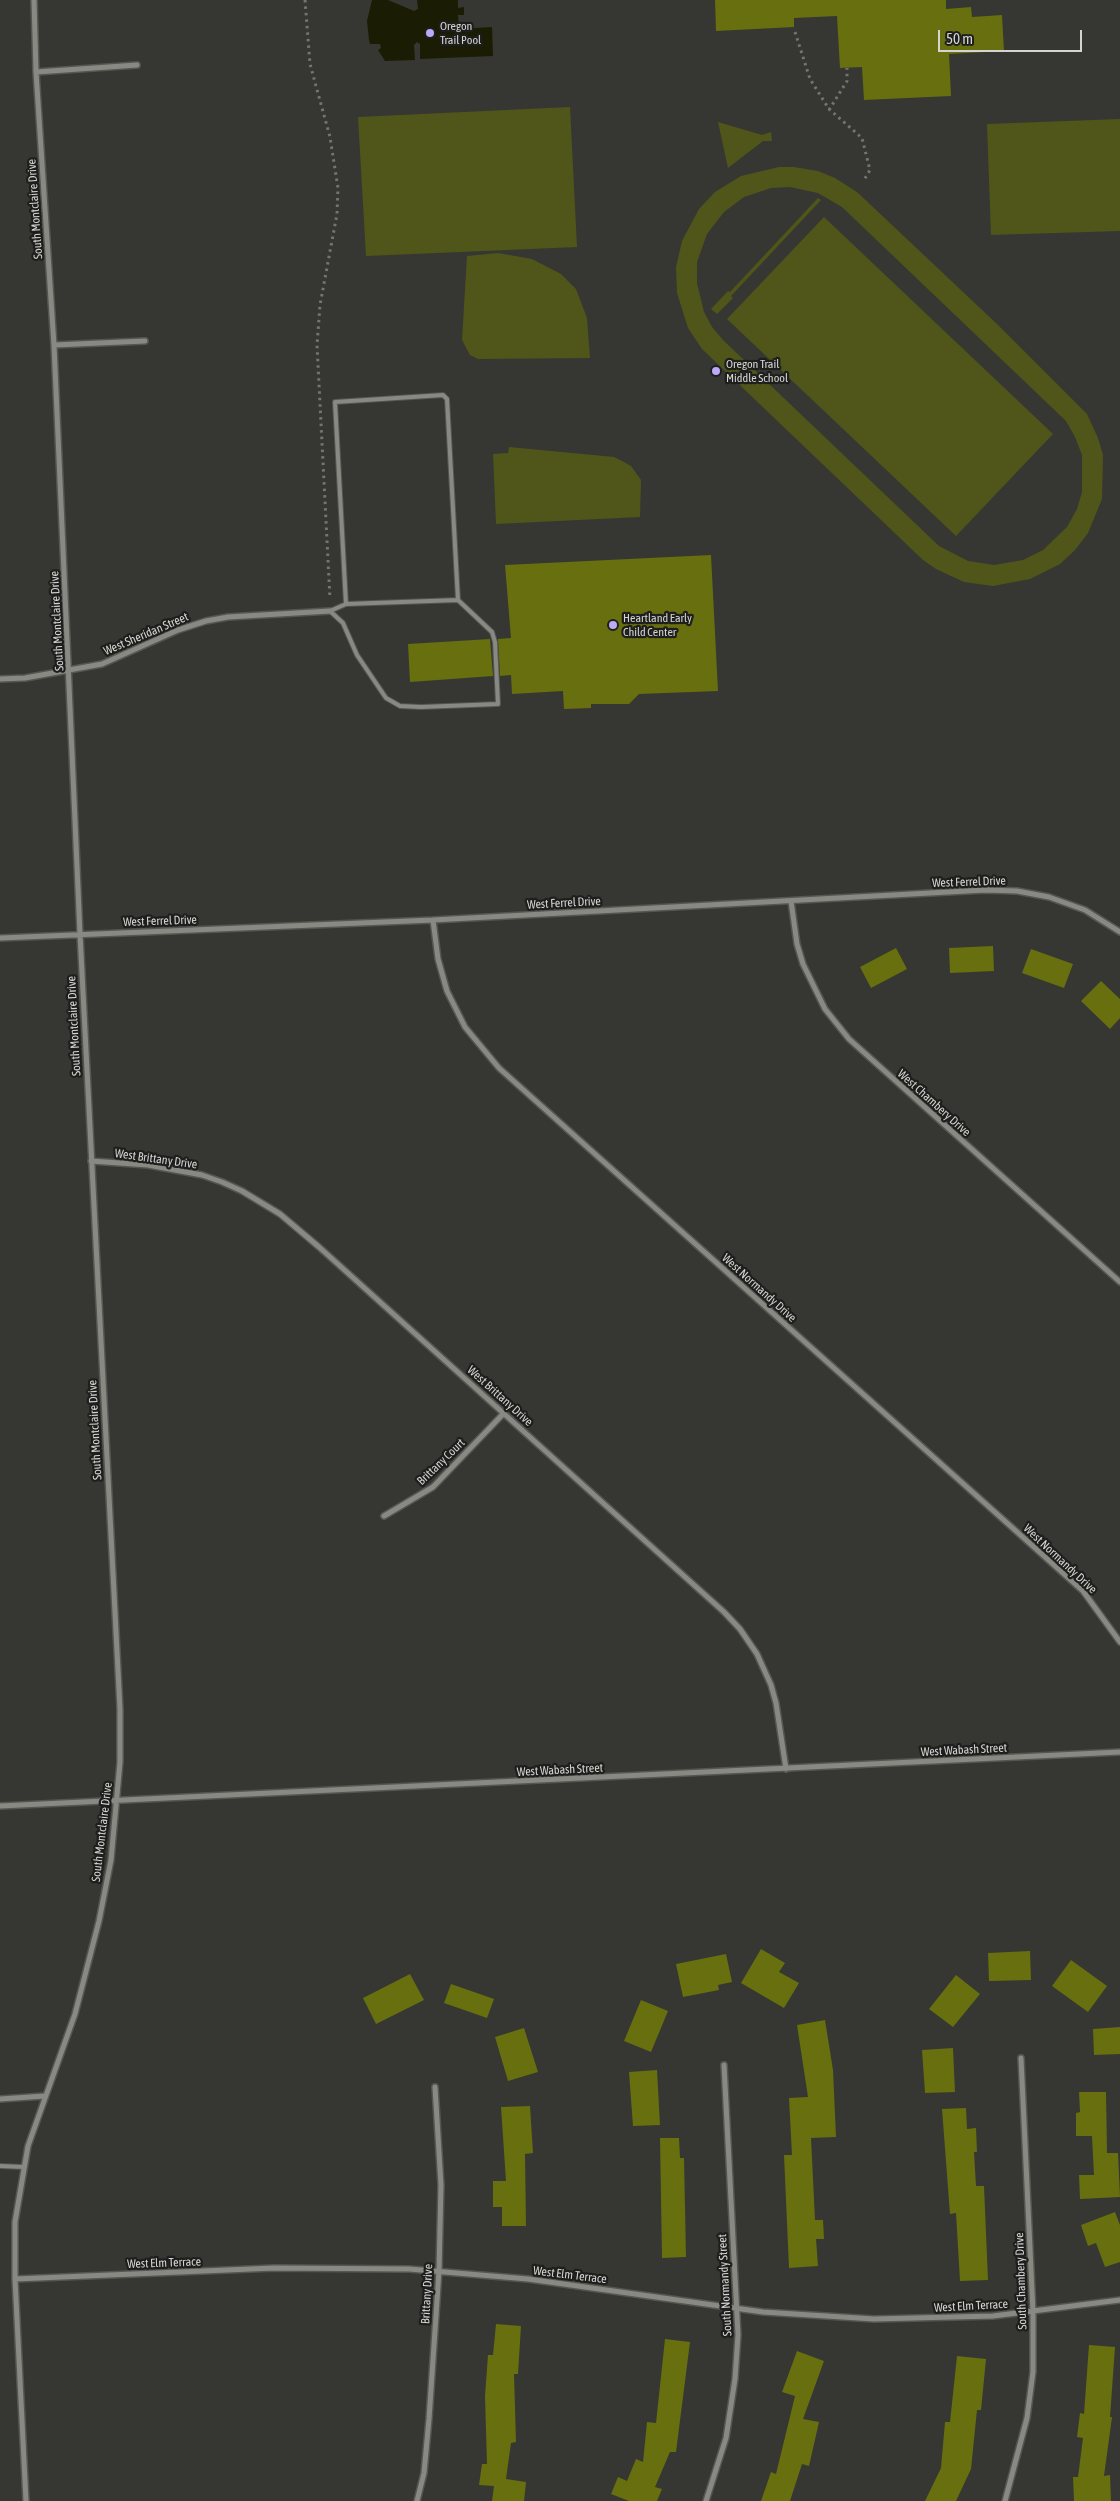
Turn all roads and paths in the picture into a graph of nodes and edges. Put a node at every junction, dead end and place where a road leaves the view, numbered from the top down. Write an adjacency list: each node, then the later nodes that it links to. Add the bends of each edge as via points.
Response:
1 (34, 0): 6 (street, South Montclaire Drive)
2 (305, 0): 13 (path, via 310,64 330,136 338,188 317,345)
3 (795, 32): 7 (path, via 810,78)
4 (137, 65): 6 (street)
5 (847, 68): 7 (path, via 847,81)
6 (36, 72): 10 (street, South Montclaire Drive)
7 (829, 110): 8 (path, via 862,138 870,170)
8 (864, 180)
9 (145, 341): 10 (street)
10 (54, 345): 14 (street, South Montclaire Drive)
11 (458, 600): 12 (lane); 12 (lane, via 447,399 443,396 335,402); 13 (lane, via 492,632 498,704 400,706 386,698 357,655 343,623)
12 (346, 604): 13 (lane)
13 (330, 611): 14 (street, West Sheridan Street, via 206,621 102,664)
14 (69, 671): 15 (street, West Sheridan Street); 19 (street, South Montclaire Drive)
15 (0, 679)
16 (791, 901): 17 (street, West Ferrel Drive); 18 (street, West Ferrel Drive, via 1017,891 1049,897 1085,910); 22 (street, West Chambery Drive, via 803,964 825,1009 849,1039)
17 (433, 920): 19 (street, West Ferrel Drive); 25 (street, West Normandy Drive, via 438,959 451,1000 476,1042 499,1068 1083,1591)
18 (1120, 932)
19 (80, 934): 20 (street, West Ferrel Drive); 21 (street, South Montclaire Drive)
20 (0, 938)
21 (92, 1160): 23 (street, West Brittany Drive, via 148,1165 202,1175 262,1201 319,1247); 28 (street, South Montclaire Drive, via 120,1709)
22 (1120, 1282)
23 (504, 1413): 24 (street, Brittany Court, via 433,1487); 27 (street, West Brittany Drive, via 740,1629 757,1654 771,1685)
24 (384, 1516)
25 (1120, 1642)
26 (1120, 1752): 27 (street, West Wabash Street)
27 (786, 1769): 28 (street, West Wabash Street)
28 (118, 1801): 29 (street, West Wabash Street); 33 (street, South Montclaire Drive, via 99,1921 75,2014)
29 (0, 1806)
30 (1021, 2058): 41 (street, South Chambery Drive)
31 (724, 2065): 40 (street, South Normandy Street)
32 (435, 2087): 37 (street, Brittany Drive, via 441,2185)
33 (45, 2096): 34 (street); 36 (street, South Montclaire Drive)
34 (0, 2099)
35 (0, 2166): 36 (lane)
36 (24, 2167): 38 (street, South Montclaire Drive, via 15,2222)
37 (439, 2271): 38 (street, West Elm Terrace, via 312,2267); 40 (street, West Elm Terrace, via 528,2279); 43 (street, Brittany Drive, via 424,2473)
38 (14, 2279): 42 (street, South Montclaire Drive)
39 (1120, 2300): 41 (street, West Elm Terrace)
40 (737, 2307): 41 (street, West Elm Terrace, via 763,2312 874,2319); 44 (street, South Normandy Street, via 735,2379 726,2438)
41 (1033, 2312): 45 (street, South Chambery Drive, via 1027,2418)
42 (26, 2501)
43 (417, 2501)
44 (706, 2501)
45 (1005, 2501)

